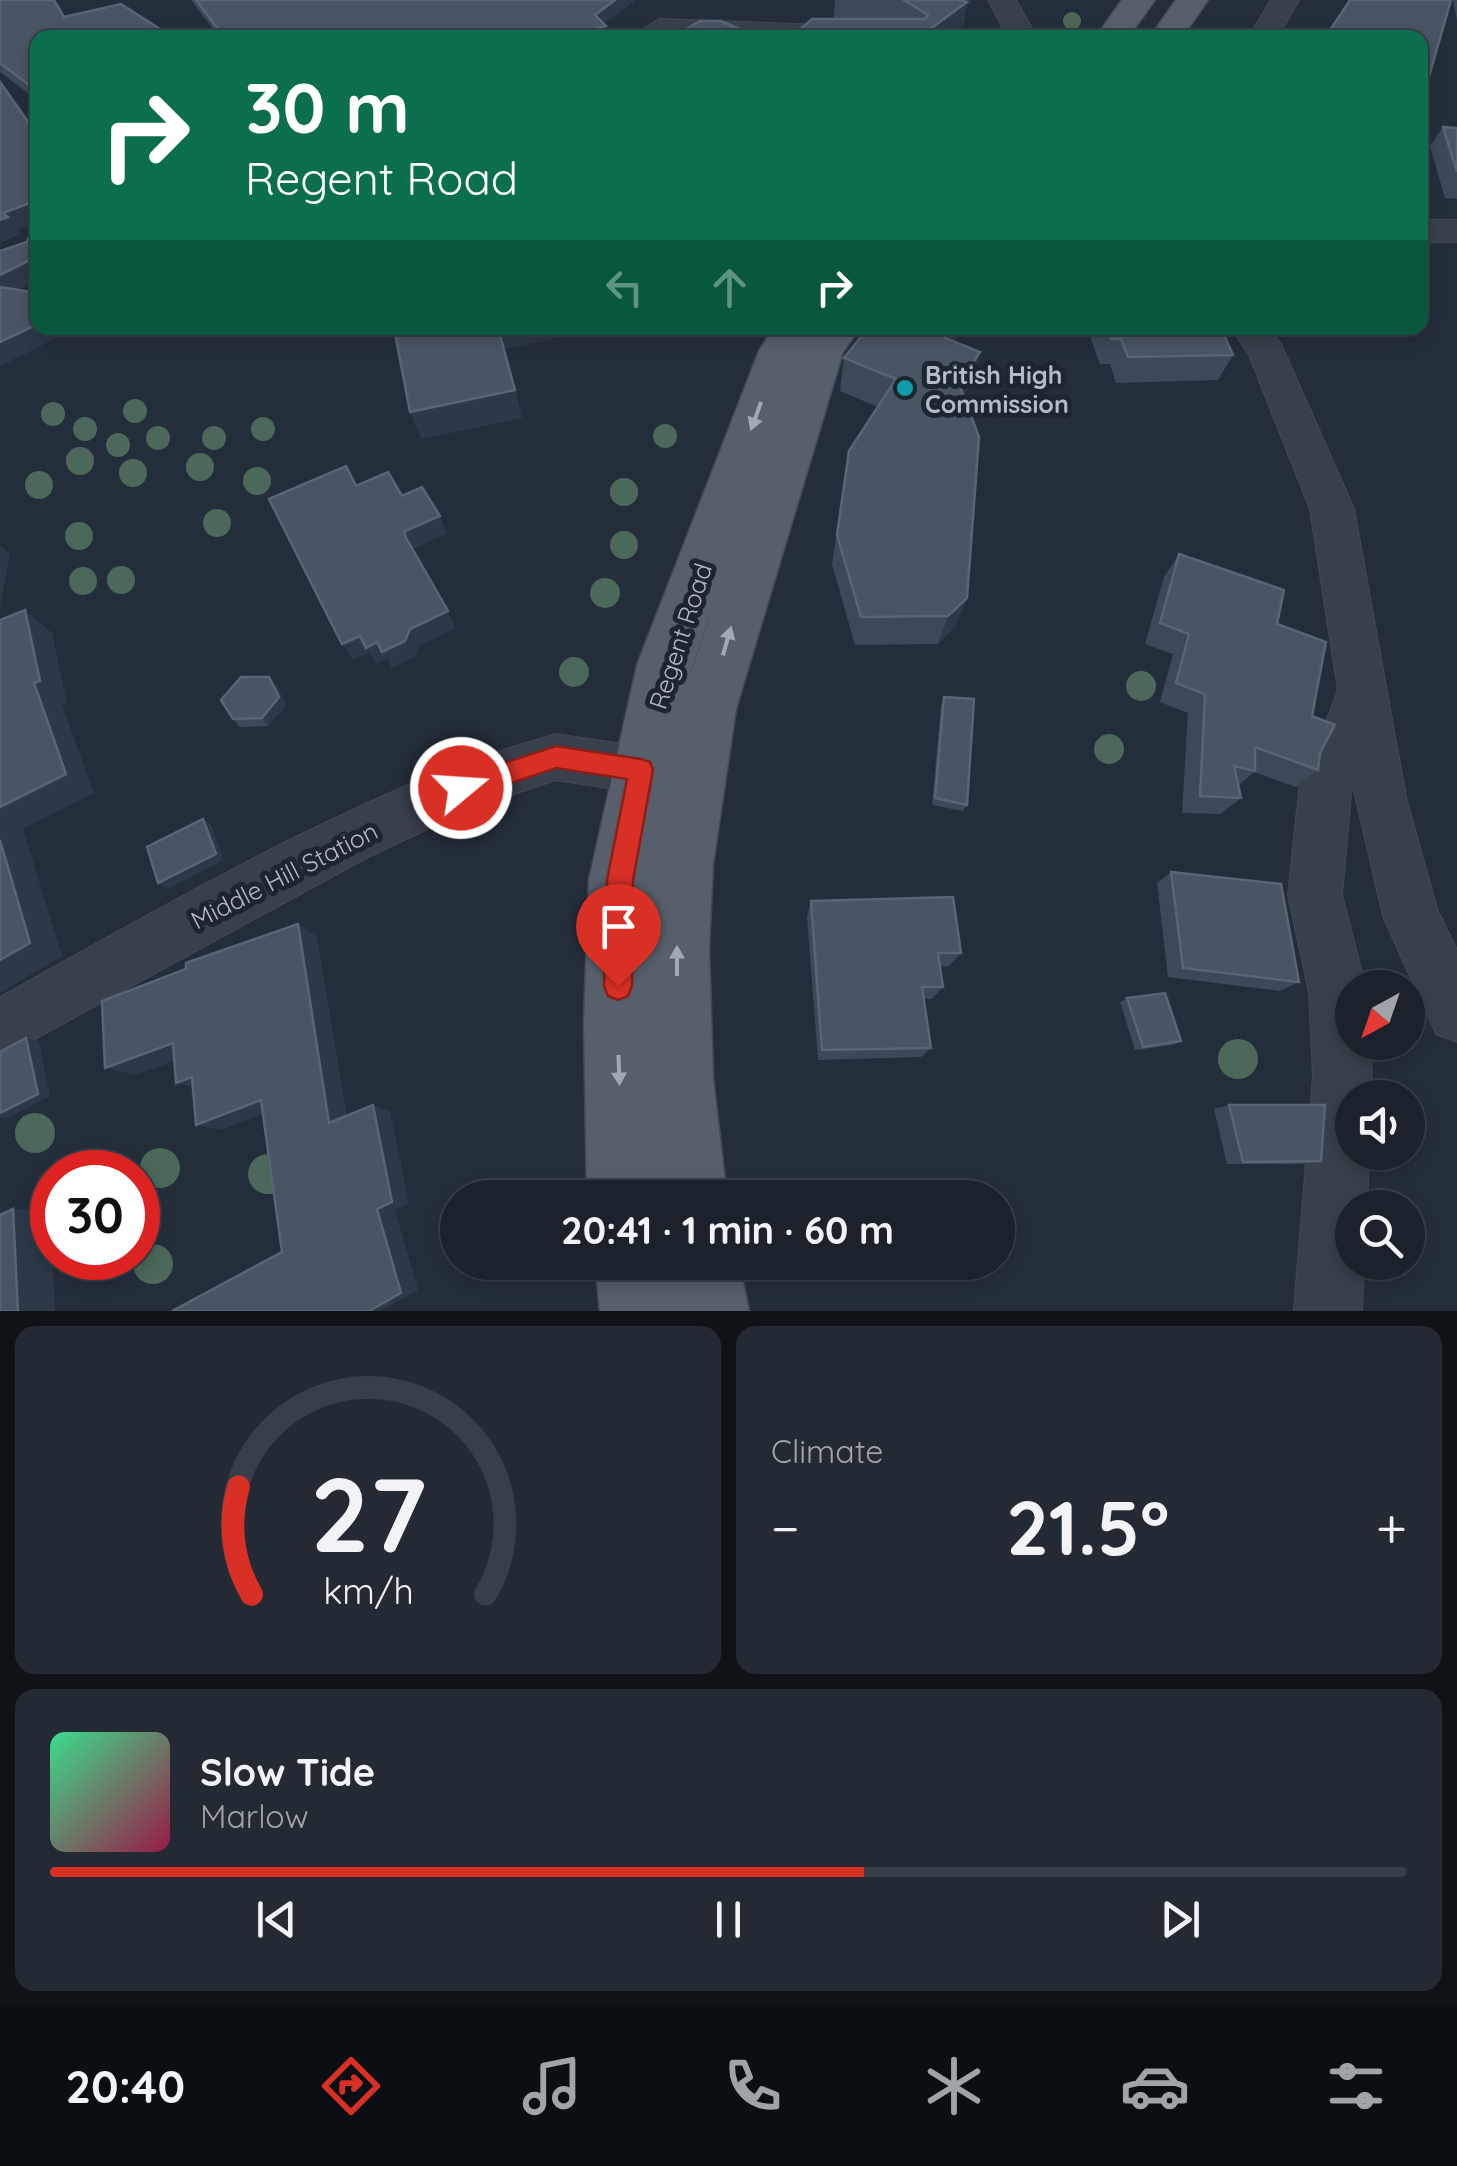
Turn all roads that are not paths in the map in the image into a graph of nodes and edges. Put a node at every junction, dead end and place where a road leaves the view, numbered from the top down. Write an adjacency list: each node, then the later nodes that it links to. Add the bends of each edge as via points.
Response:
1 (1002, 0): 7 (street)
2 (1139, 0): 8 (main road)
3 (1192, 0): 9 (main road)
4 (1285, 0): 10 (street)
5 (656, 30): 6 (street)
6 (714, 30)
7 (1018, 30)
8 (1117, 30)
9 (1171, 30)
10 (1267, 30)
11 (1428, 230): 12 (street)
12 (1457, 231)
13 (791, 335): 17 (main road, Regent Road, one-way to 17, via 665,665)
14 (833, 335): 21 (main road, Regent Road, one-way to 14, via 676,948 682,864 708,709 822,350)
15 (1255, 335): 16 (street, via 1332,509)
16 (1362, 689): 18 (street, via 1380,797 1411,916); 26 (street, via 1328,773 1316,895 1338,992 1343,1076)
17 (641, 770): 19 (street, Middle Hill Station, via 556,757 461,788 184,925); 20 (main road, Regent Road, one-way to 20, via 620,880)
18 (1457, 1013)
19 (0, 1030)
20 (623, 1180)
21 (688, 1180)
22 (635, 1280): 24 (main road)
23 (704, 1280): 25 (main road)
24 (639, 1311)
25 (710, 1311)
26 (1328, 1311)

